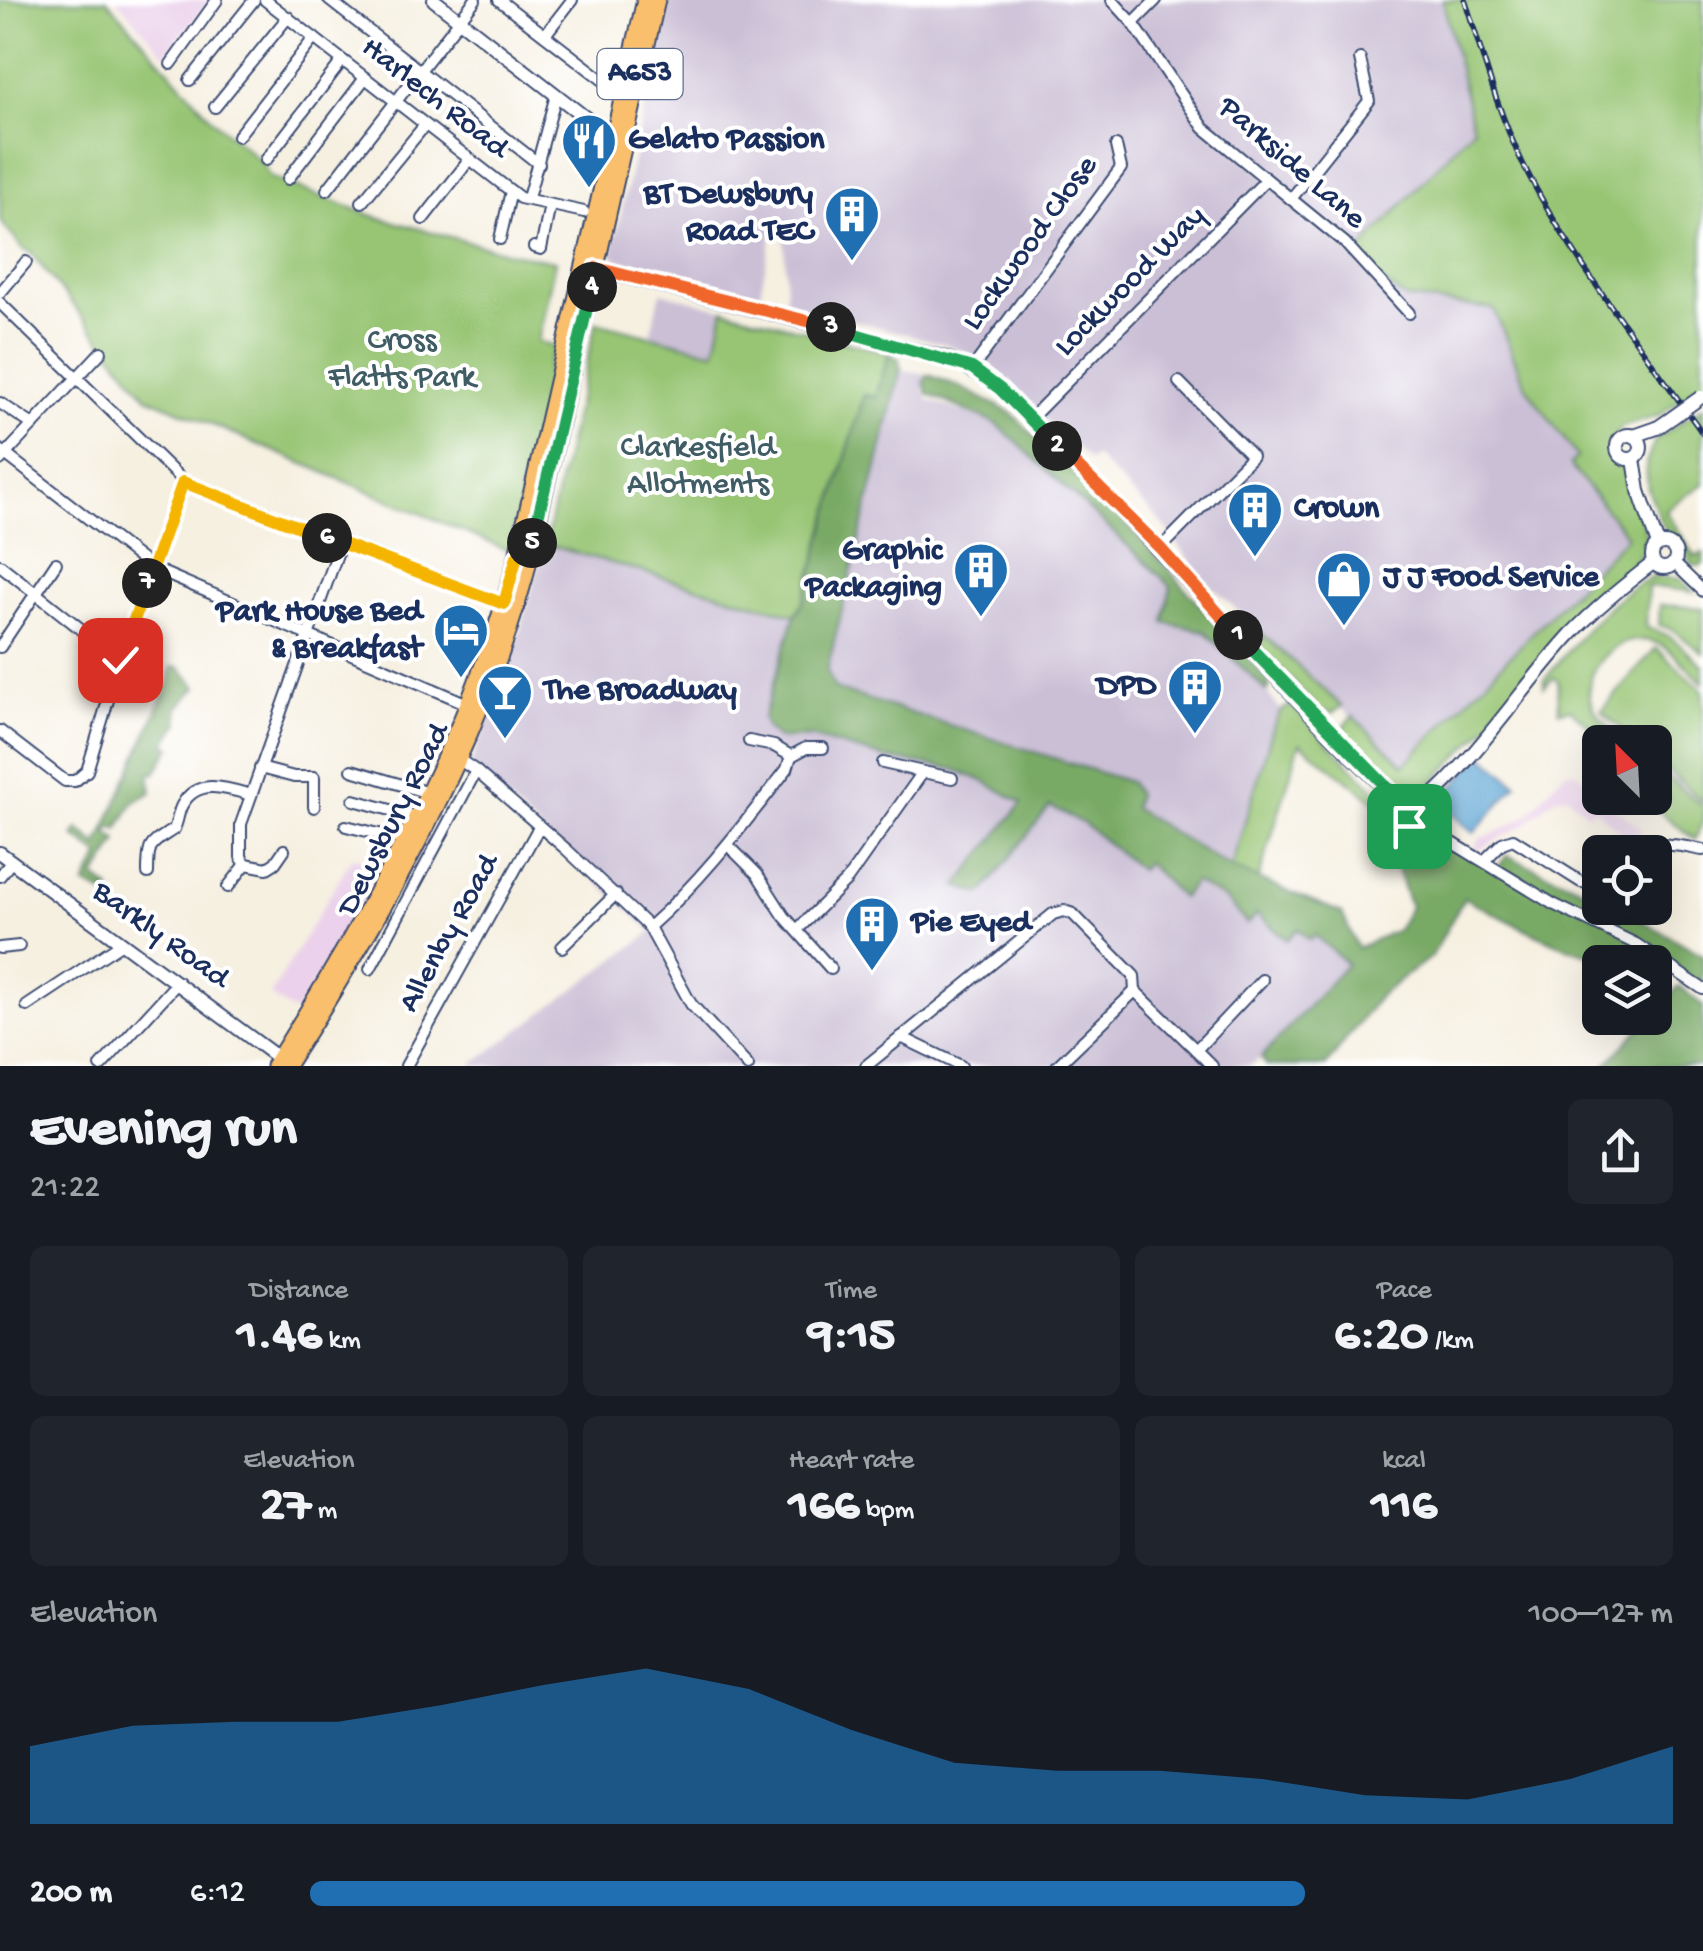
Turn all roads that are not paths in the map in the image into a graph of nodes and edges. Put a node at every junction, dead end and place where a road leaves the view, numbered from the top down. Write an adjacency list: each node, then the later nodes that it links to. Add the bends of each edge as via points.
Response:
1 (217, 0): 19 (street)
2 (254, 0): 22 (street)
3 (265, 0): 12 (street, Harlech Road)
4 (329, 0): 20 (street)
5 (434, 0): 13 (street)
6 (475, 0): 13 (street)
7 (572, 0): 15 (street)
8 (1112, 0): 14 (street, Parkside Lane)
9 (1156, 0): 14 (street)
10 (507, 2): 15 (street)
11 (650, 3): 24 (main road, Dewsbury Road / A653)
12 (288, 17): 16 (street, Harlech Road); 26 (street)
13 (459, 20): 20 (street); 23 (street)
14 (1133, 23): 35 (street, Parkside Lane, via 1204,128)
15 (545, 35): 24 (street)
16 (314, 38): 18 (street, Harlech Road); 28 (street)
17 (1360, 59): 39 (street, via 1369,101)
18 (342, 61): 21 (street, Harlech Road); 32 (street)
19 (171, 64)
20 (420, 70): 25 (street); 33 (street)
21 (365, 78): 25 (street, Harlech Road); 34 (street)
22 (190, 80)
23 (556, 95): 29 (street); 33 (street)
24 (629, 100): 29 (main road, Dewsbury Road / A653)
25 (395, 101): 27 (street, Harlech Road); 36 (street)
26 (215, 107)
27 (425, 125): 31 (street, Harlech Road); 40 (street)
28 (238, 136)
29 (619, 144): 42 (main road, Dewsbury Road / A653)
30 (1116, 146): 52 (street, Lockwood Close, via 1122,168)
31 (470, 159): 37 (street, Harlech Road); 43 (street)
32 (266, 160)
33 (539, 164): 38 (street)
34 (288, 179)
35 (1266, 180): 39 (street, Parkside Lane); 57 (street, Lockwood Way)
36 (326, 190)
37 (511, 190): 38 (street, Harlech Road); 44 (street)
38 (528, 198): 41 (street, Harlech Road)
39 (1291, 198): 50 (street, Parkside Lane, via 1357,254)
40 (362, 202)
41 (550, 204): 42 (street, Harlech Road); 45 (street, via 541,249)
42 (595, 215): 47 (main road, Dewsbury Road / A653)
43 (423, 219)
44 (500, 239)
45 (534, 248)
46 (26, 262): 48 (street)
47 (591, 267): 52 (street); 71 (main road, Dewsbury Road / A653)
48 (0, 294)
49 (0, 304): 53 (street)
50 (1409, 313)
51 (100, 352): 53 (street)
52 (972, 368): 57 (street)
53 (77, 378): 58 (street); 60 (street)
54 (1179, 382): 63 (street, via 1252,456)
55 (1702, 397): 62 (street, bridge, via 1637,447 1639,491)
56 (0, 403): 58 (street)
57 (1030, 419): 63 (street)
58 (34, 425): 59 (street)
59 (2, 455): 68 (street)
60 (183, 482): 61 (street); 68 (street)
61 (341, 543): 71 (street); 72 (street)
62 (1658, 545): 65 (street); 66 (street, via 1674,549)
63 (1160, 548): 92 (street)
64 (56, 563): 70 (street)
65 (1653, 563): 66 (street); 90 (street, via 1570,635)
66 (1674, 563): 69 (street)
67 (0, 565): 70 (street)
68 (152, 568): 72 (street); 74 (street)
69 (1703, 591)
70 (34, 594): 73 (street); 74 (street)
71 (510, 606): 75 (main road, Dewsbury Road / A653)
72 (307, 636): 75 (street); 82 (street)
73 (0, 645)
74 (120, 660): 76 (street, via 87,771 75,782)
75 (474, 706): 80 (main road, Dewsbury Road / A653)
76 (0, 731)
77 (750, 741): 79 (street)
78 (823, 748): 79 (street)
79 (791, 756): 99 (street)
80 (454, 757): 84 (street); 87 (main road, Dewsbury Road / A653)
81 (883, 764): 85 (street)
82 (260, 768): 88 (street); 91 (street, via 320,777)
83 (352, 770): 87 (street)
84 (476, 771): 96 (street); 117 (street)
85 (923, 772): 86 (street); 111 (street, via 847,880)
86 (952, 778)
87 (434, 794): 93 (main road, Dewsbury Road / A653)
88 (251, 796): 104 (street, via 241,824); 105 (street, via 212,786 193,792 174,829 143,856)
89 (354, 800): 93 (street)
90 (1422, 805): 92 (street); 95 (street, via 1429,813)
91 (314, 807)
92 (1407, 808): 95 (street, via 1409,826)
93 (422, 819): 97 (main road, Dewsbury Road / A653)
94 (346, 826): 97 (street)
95 (1426, 826): 103 (street)
96 (539, 827): 109 (street); 127 (street, Allenby Road)
97 (411, 842): 125 (main road, Dewsbury Road / A653)
98 (1672, 844): 101 (street)
99 (728, 846): 110 (street); 111 (street, via 758,874)
100 (284, 850): 104 (street, via 267,868)
101 (1703, 850)
102 (6, 857): 106 (street); 112 (street, Barkly Road)
103 (1484, 862): 107 (street, via 1513,839); 120 (street, via 1636,944)
104 (246, 864): 108 (street)
105 (148, 873)
106 (0, 876)
107 (1582, 882)
108 (228, 887)
109 (616, 894): 110 (street); 115 (street)
110 (650, 927): 128 (street, via 691,1004)
111 (797, 930): 116 (street)
112 (122, 942): 119 (street, Barkly Road); 122 (street)
113 (19, 946): 114 (street)
114 (0, 948)
115 (562, 948)
116 (831, 968)
117 (370, 969)
118 (1262, 980): 124 (street)
119 (178, 982): 125 (street, Barkly Road); 126 (street)
120 (1703, 989)
121 (1135, 991): 123 (street, via 1134,976 1064,911); 124 (street); 131 (street)
122 (26, 1006)
123 (901, 1037): 129 (street); 130 (street)
124 (1196, 1050): 132 (street)
125 (281, 1064)
126 (101, 1066)
127 (406, 1066)
128 (748, 1066)
129 (866, 1066)
130 (962, 1066)
131 (1056, 1066)
132 (1212, 1066)

